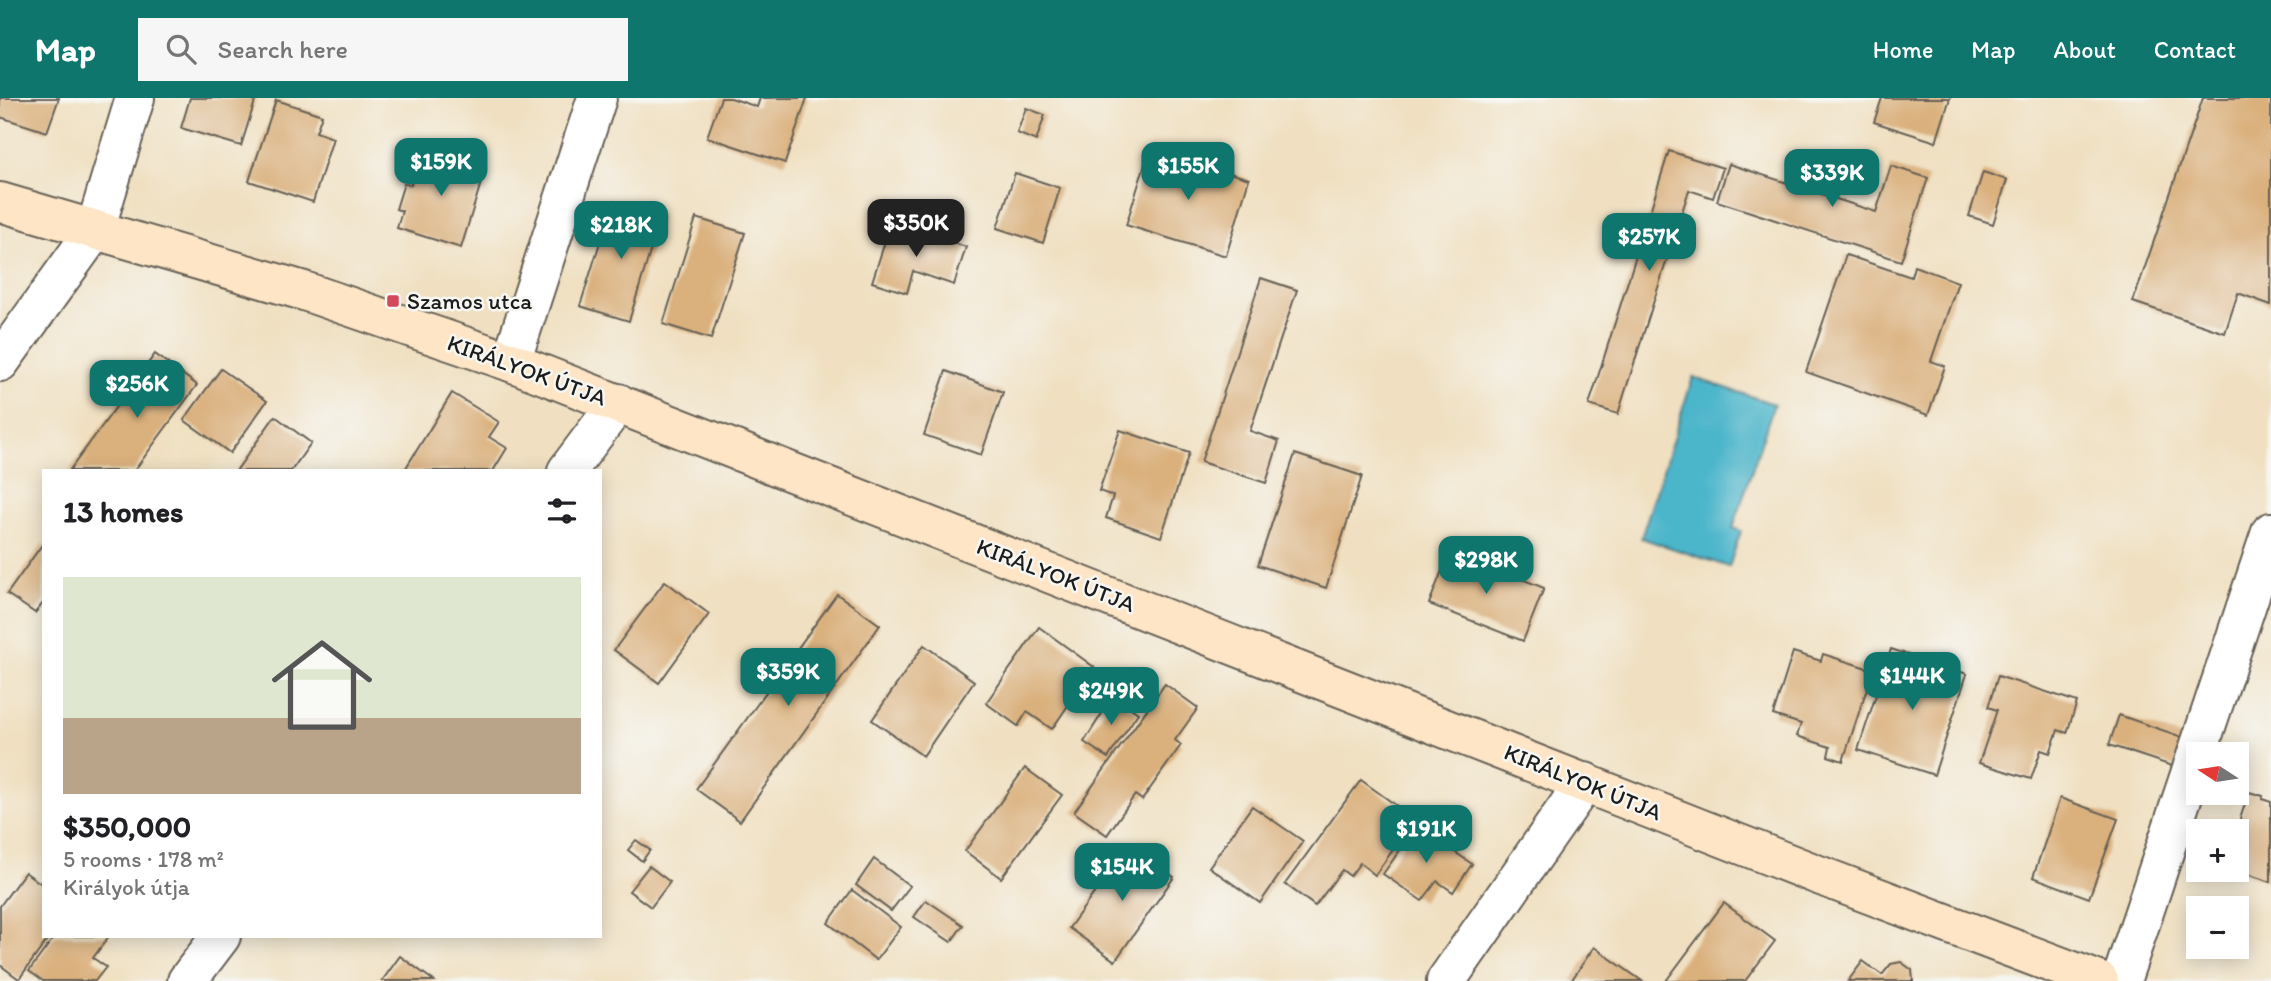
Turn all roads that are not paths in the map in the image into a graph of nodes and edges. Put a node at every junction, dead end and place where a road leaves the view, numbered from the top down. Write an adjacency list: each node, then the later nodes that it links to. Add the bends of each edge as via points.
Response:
1 (135, 98): 4 (street)
2 (597, 98): 6 (street)
3 (0, 202): 4 (street, KIRÁLYOK ÚTJA)
4 (95, 230): 5 (street); 6 (street, KIRÁLYOK ÚTJA, via 304,291)
5 (0, 362)
6 (511, 362): 7 (street, KIRÁLYOK ÚTJA)
7 (618, 403): 8 (street); 10 (street, KIRÁLYOK ÚTJA)
8 (568, 469)
9 (2271, 532): 15 (street)
10 (1585, 782): 13 (street); 14 (street, KIRÁLYOK ÚTJA)
11 (219, 938): 12 (street)
12 (187, 981)
13 (1446, 981)
14 (2099, 981)
15 (2121, 981)

